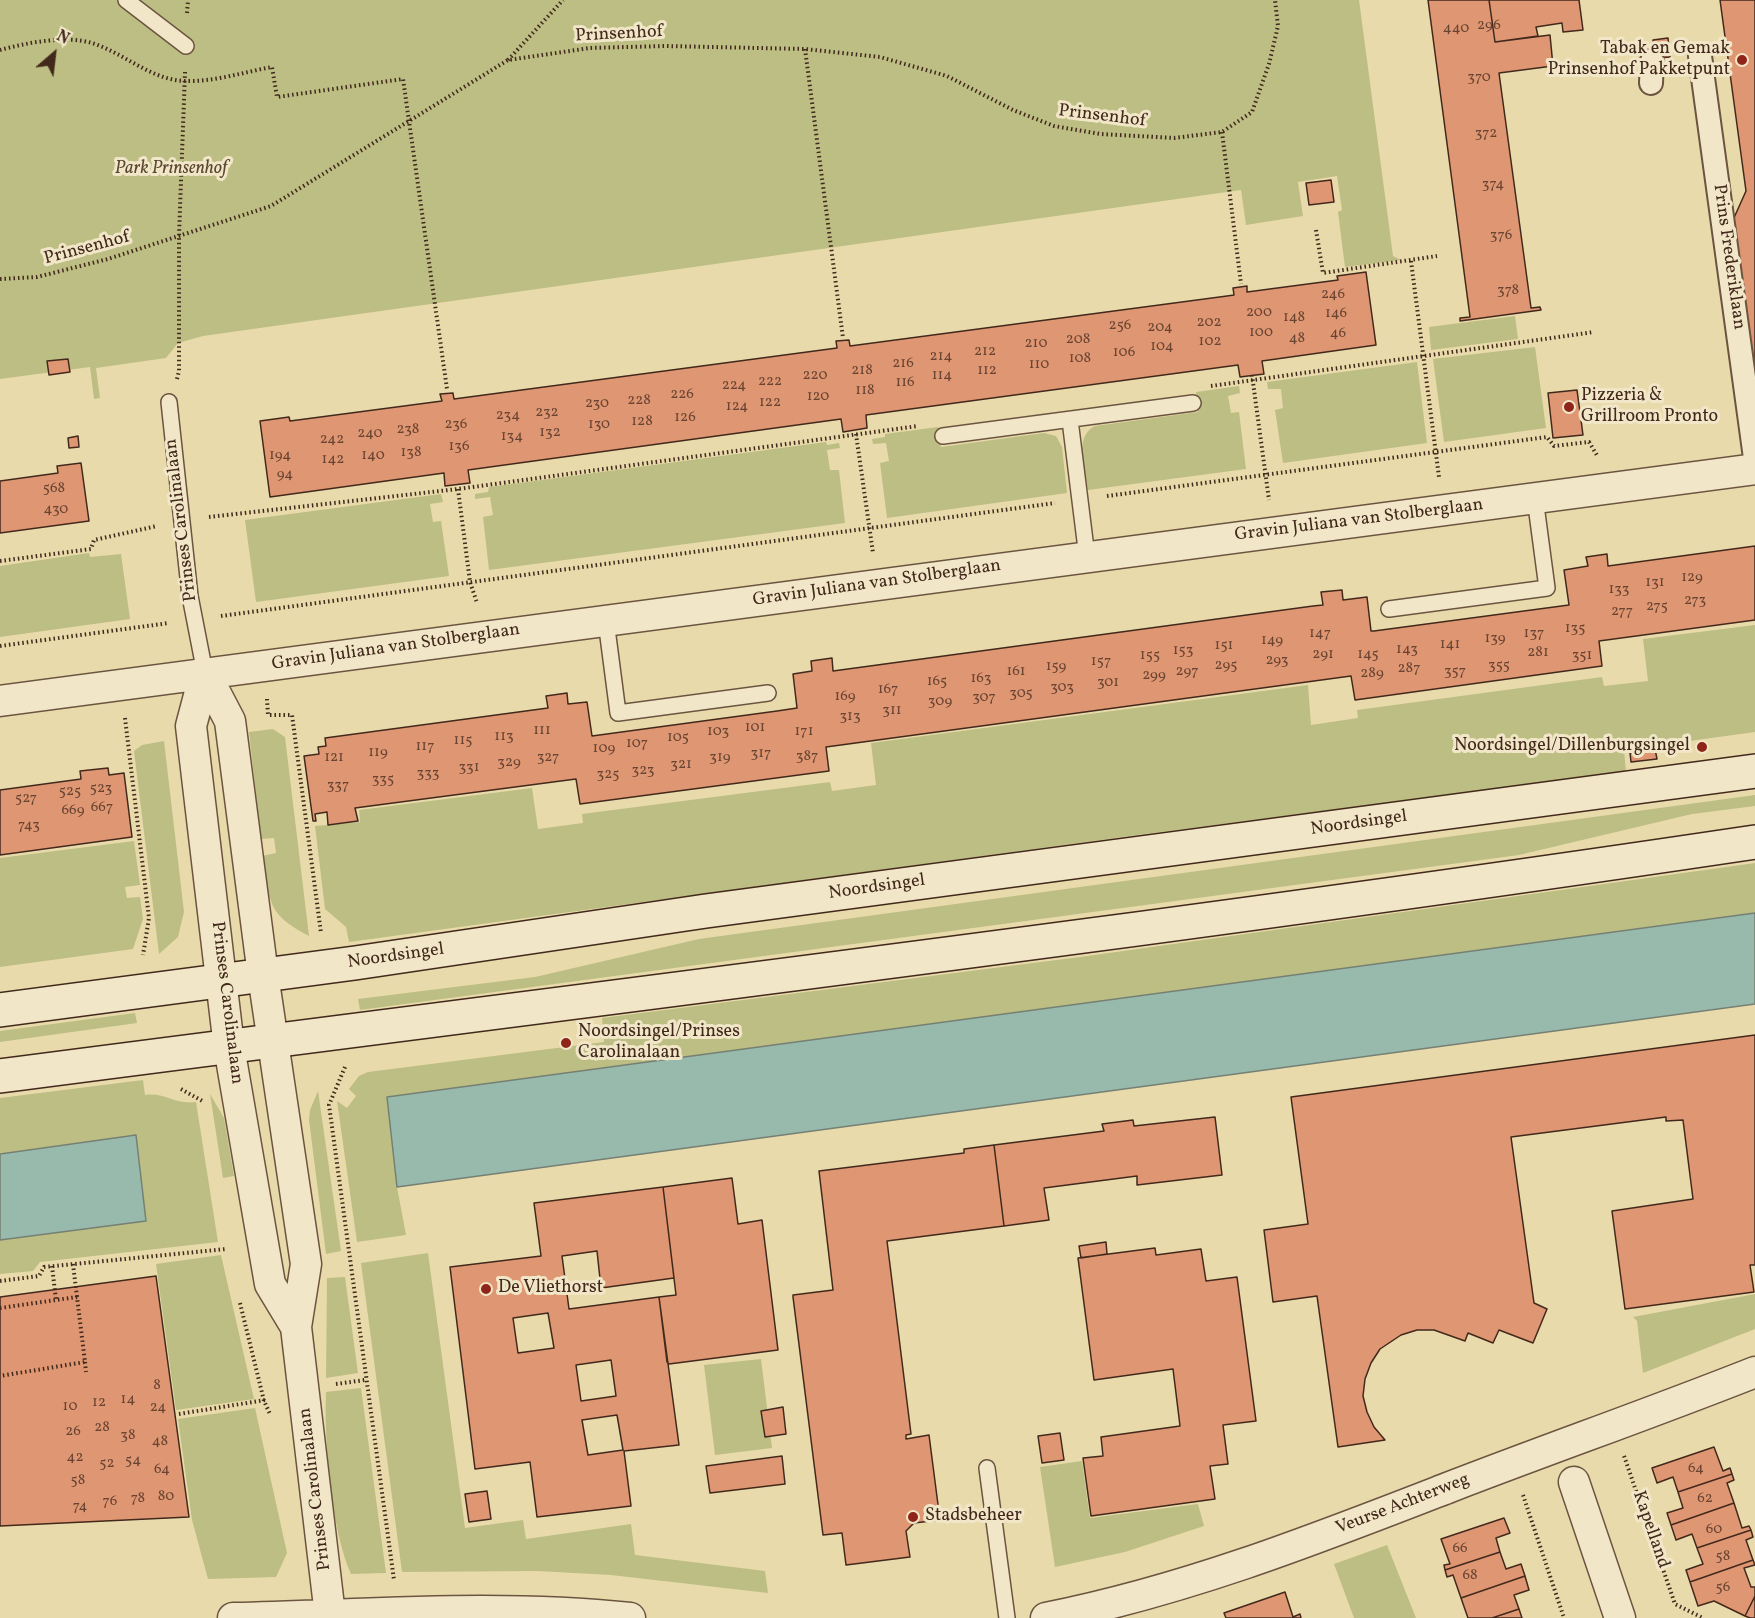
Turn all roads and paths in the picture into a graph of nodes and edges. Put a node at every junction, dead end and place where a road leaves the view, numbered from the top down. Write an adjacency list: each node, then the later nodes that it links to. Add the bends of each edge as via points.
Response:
1 (126, 0): 5 (lane)
2 (188, 0): 5 (path)
3 (563, 0): 9 (path, Prinsenhof)
4 (1275, 0): 12 (path, Prinsenhof, via 1278,26 1252,112)
5 (186, 46): 10 (path)
6 (805, 49): 9 (path, Prinsenhof, via 665,45 590,48); 12 (path, Prinsenhof, via 880,57 947,76 1054,126 1100,134 1174,138); 20 (path)
7 (0, 50): 10 (path, via 56,41 90,43 160,76)
8 (1700, 56): 33 (street, Prins Frederiklaan)
9 (508, 60): 11 (path, Prinsenhof)
10 (185, 81): 11 (path, via 272,67 277,98 403,79); 14 (path)
11 (409, 122): 14 (path, Prinsenhof, via 271,206); 24 (path)
12 (1222, 132): 18 (path)
13 (1316, 230): 16 (path, via 1323,273)
14 (179, 236): 17 (path, Prinsenhof, via 37,277); 25 (path, via 179,370)
15 (1437, 256): 16 (path)
16 (1411, 261): 21 (path)
17 (0, 279)
18 (1241, 284)
19 (1594, 332): 21 (path)
20 (843, 338)
21 (1424, 358): 22 (path); 31 (path)
22 (1253, 378): 23 (path); 35 (path)
23 (1206, 387)
24 (447, 389)
25 (169, 402): 40 (lane, Prinses Carolinalaan)
26 (1193, 403): 27 (lane)
27 (1070, 420): 30 (lane); 38 (lane)
28 (926, 425): 29 (path)
29 (856, 435): 36 (path); 41 (path)
30 (943, 436)
31 (1436, 452): 32 (path, via 1547,437 1554,446 1589,442 1600,460); 35 (path); 39 (path)
32 (1608, 458)
33 (1755, 458)
34 (1755, 469): 37 (street, Gravin Juliana van Stolberglaan)
35 (1266, 475): 38 (path); 42 (path)
36 (458, 489): 40 (path); 45 (path)
37 (1535, 498): 39 (street, Gravin Juliana van Stolberglaan); 47 (lane, via 1547,588)
38 (1080, 500): 41 (path); 43 (lane)
39 (1442, 510): 42 (street, Gravin Juliana van Stolberglaan)
40 (181, 520): 44 (path, via 94,540 91,549); 48 (lane, Prinses Carolinalaan)
41 (869, 528): 45 (path); 46 (path)
42 (1273, 532): 43 (street, Gravin Juliana van Stolberglaan)
43 (1087, 557): 46 (street, Gravin Juliana van Stolberglaan)
44 (0, 561)
45 (470, 582): 48 (path); 50 (path)
46 (877, 584): 49 (street, Gravin Juliana van Stolberglaan)
47 (1389, 609)
48 (195, 619): 51 (path); 53 (lane, Prinses Carolinalaan)
49 (606, 621): 50 (street, Gravin Juliana van Stolberglaan); 55 (lane, via 618,713)
50 (488, 636): 52 (street, Gravin Juliana van Stolberglaan)
51 (0, 646)
52 (262, 666): 53 (street, Gravin Juliana van Stolberglaan); 59 (path, via 268,715 292,715 316,910)
53 (206, 673): 54 (street, Gravin Juliana van Stolberglaan); 60 (street, Prinses Carolinalaan, via 230,721); 61 (street, Prinses Carolinalaan, via 191,726)
54 (122, 685): 56 (street, Gravin Juliana van Stolberglaan); 62 (path, via 149,918 142,952)
55 (768, 693)
56 (0, 701)
57 (1755, 771): 59 (main road, Noordsingel)
58 (1755, 842): 64 (main road)
59 (329, 966): 60 (main road, Noordsingel)
60 (262, 975): 61 (main road, Noordsingel); 65 (street, Prinses Carolinalaan)
61 (221, 981): 62 (main road, Noordsingel); 66 (street, Prinses Carolinalaan)
62 (148, 990): 63 (main road, Noordsingel)
63 (0, 1010)
64 (340, 1033): 65 (main road); 90 (path, via 345,1069 329,1106)
65 (273, 1041): 66 (main road); 80 (street, Prinses Carolinalaan, via 306,1264)
66 (229, 1047): 67 (main road); 80 (street, Prinses Carolinalaan, via 270,1284)
67 (157, 1056): 68 (main road); 69 (path, via 160,1078 205,1102)
68 (0, 1076)
69 (206, 1113)
70 (225, 1238): 71 (path)
71 (226, 1249): 72 (path); 73 (path)
72 (229, 1261)
73 (73, 1264): 74 (path); 77 (path)
74 (52, 1266): 75 (path, via 44,1267 39,1276); 78 (path)
75 (0, 1281)
76 (238, 1296): 85 (path, via 264,1401)
77 (77, 1297): 78 (path); 81 (path)
78 (56, 1300): 79 (path)
79 (0, 1308)
80 (296, 1327): 91 (street, Prinses Carolinalaan)
81 (85, 1362): 82 (path); 84 (path)
82 (86, 1372)
83 (1755, 1372): 86 (street, Veurse Achterweg)
84 (0, 1376)
85 (274, 1423)
86 (1614, 1427): 87 (street, Veurse Achterweg); 98 (path, Kapelland, via 1675,1604)
87 (1512, 1463): 95 (street, Veurse Achterweg, via 1196,1582); 96 (path)
88 (987, 1468): 94 (lane)
89 (1575, 1482): 97 (street)
90 (398, 1610): 91 (street); 93 (street, via 573,1612)
91 (330, 1615): 92 (street)
92 (233, 1618)
93 (630, 1618)
94 (1007, 1618)
95 (1046, 1618)
96 (1564, 1618)
97 (1620, 1618)
98 (1703, 1618)

